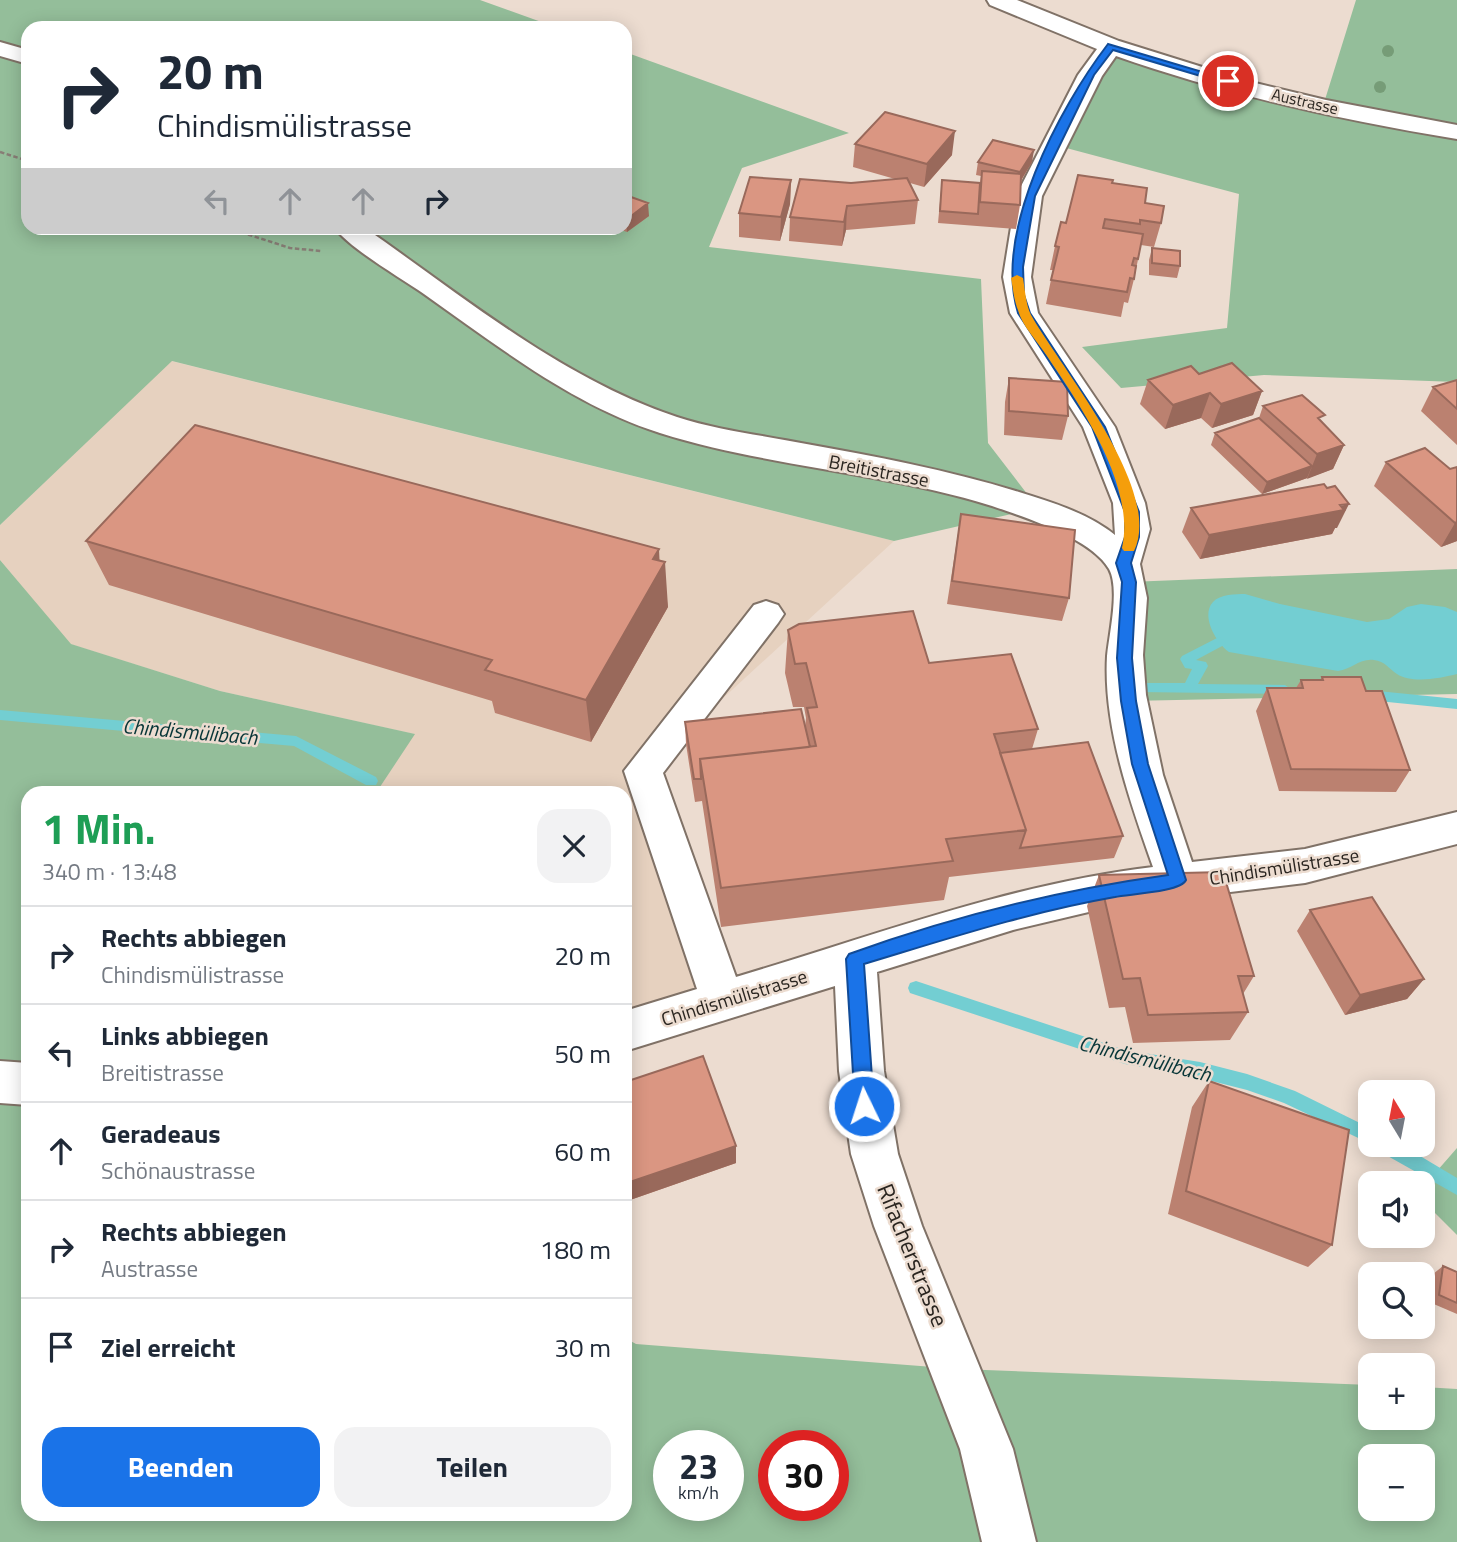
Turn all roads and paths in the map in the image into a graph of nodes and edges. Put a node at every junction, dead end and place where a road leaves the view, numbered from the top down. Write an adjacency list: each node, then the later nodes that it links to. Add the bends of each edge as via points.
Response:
1 (998, 0): 2 (street, Austrasse)
2 (1111, 46): 5 (street, Austrasse, via 1284,96); 11 (street, via 1090,75 1030,196 1017,277 1024,313 1099,427 1124,490 1134,521)
3 (0, 49): 4 (street)
4 (21, 55)
5 (1457, 132)
6 (0, 152): 7 (path)
7 (21, 159)
8 (251, 235): 9 (path, via 301,250 338,248)
9 (354, 235)
10 (359, 235): 11 (street, Breitistrasse, via 558,375 622,408 721,439 1002,496 1081,527)
11 (1124, 563): 14 (street, via 1129,582 1125,658 1133,732)
12 (766, 614): 16 (street, via 643,771)
13 (1457, 828): 14 (street, Chindismülistrasse, via 1305,866)
14 (1178, 880): 15 (street, Chindismülistrasse, via 1013,912)
15 (855, 959): 16 (street, Chindismülistrasse); 20 (street, Rifacherstrasse, via 864,1106 874,1154 962,1380 992,1469)
16 (723, 1000): 17 (street, Chindismülistrasse)
17 (632, 1029)
18 (0, 1082): 19 (street)
19 (21, 1084)
20 (1009, 1542)

